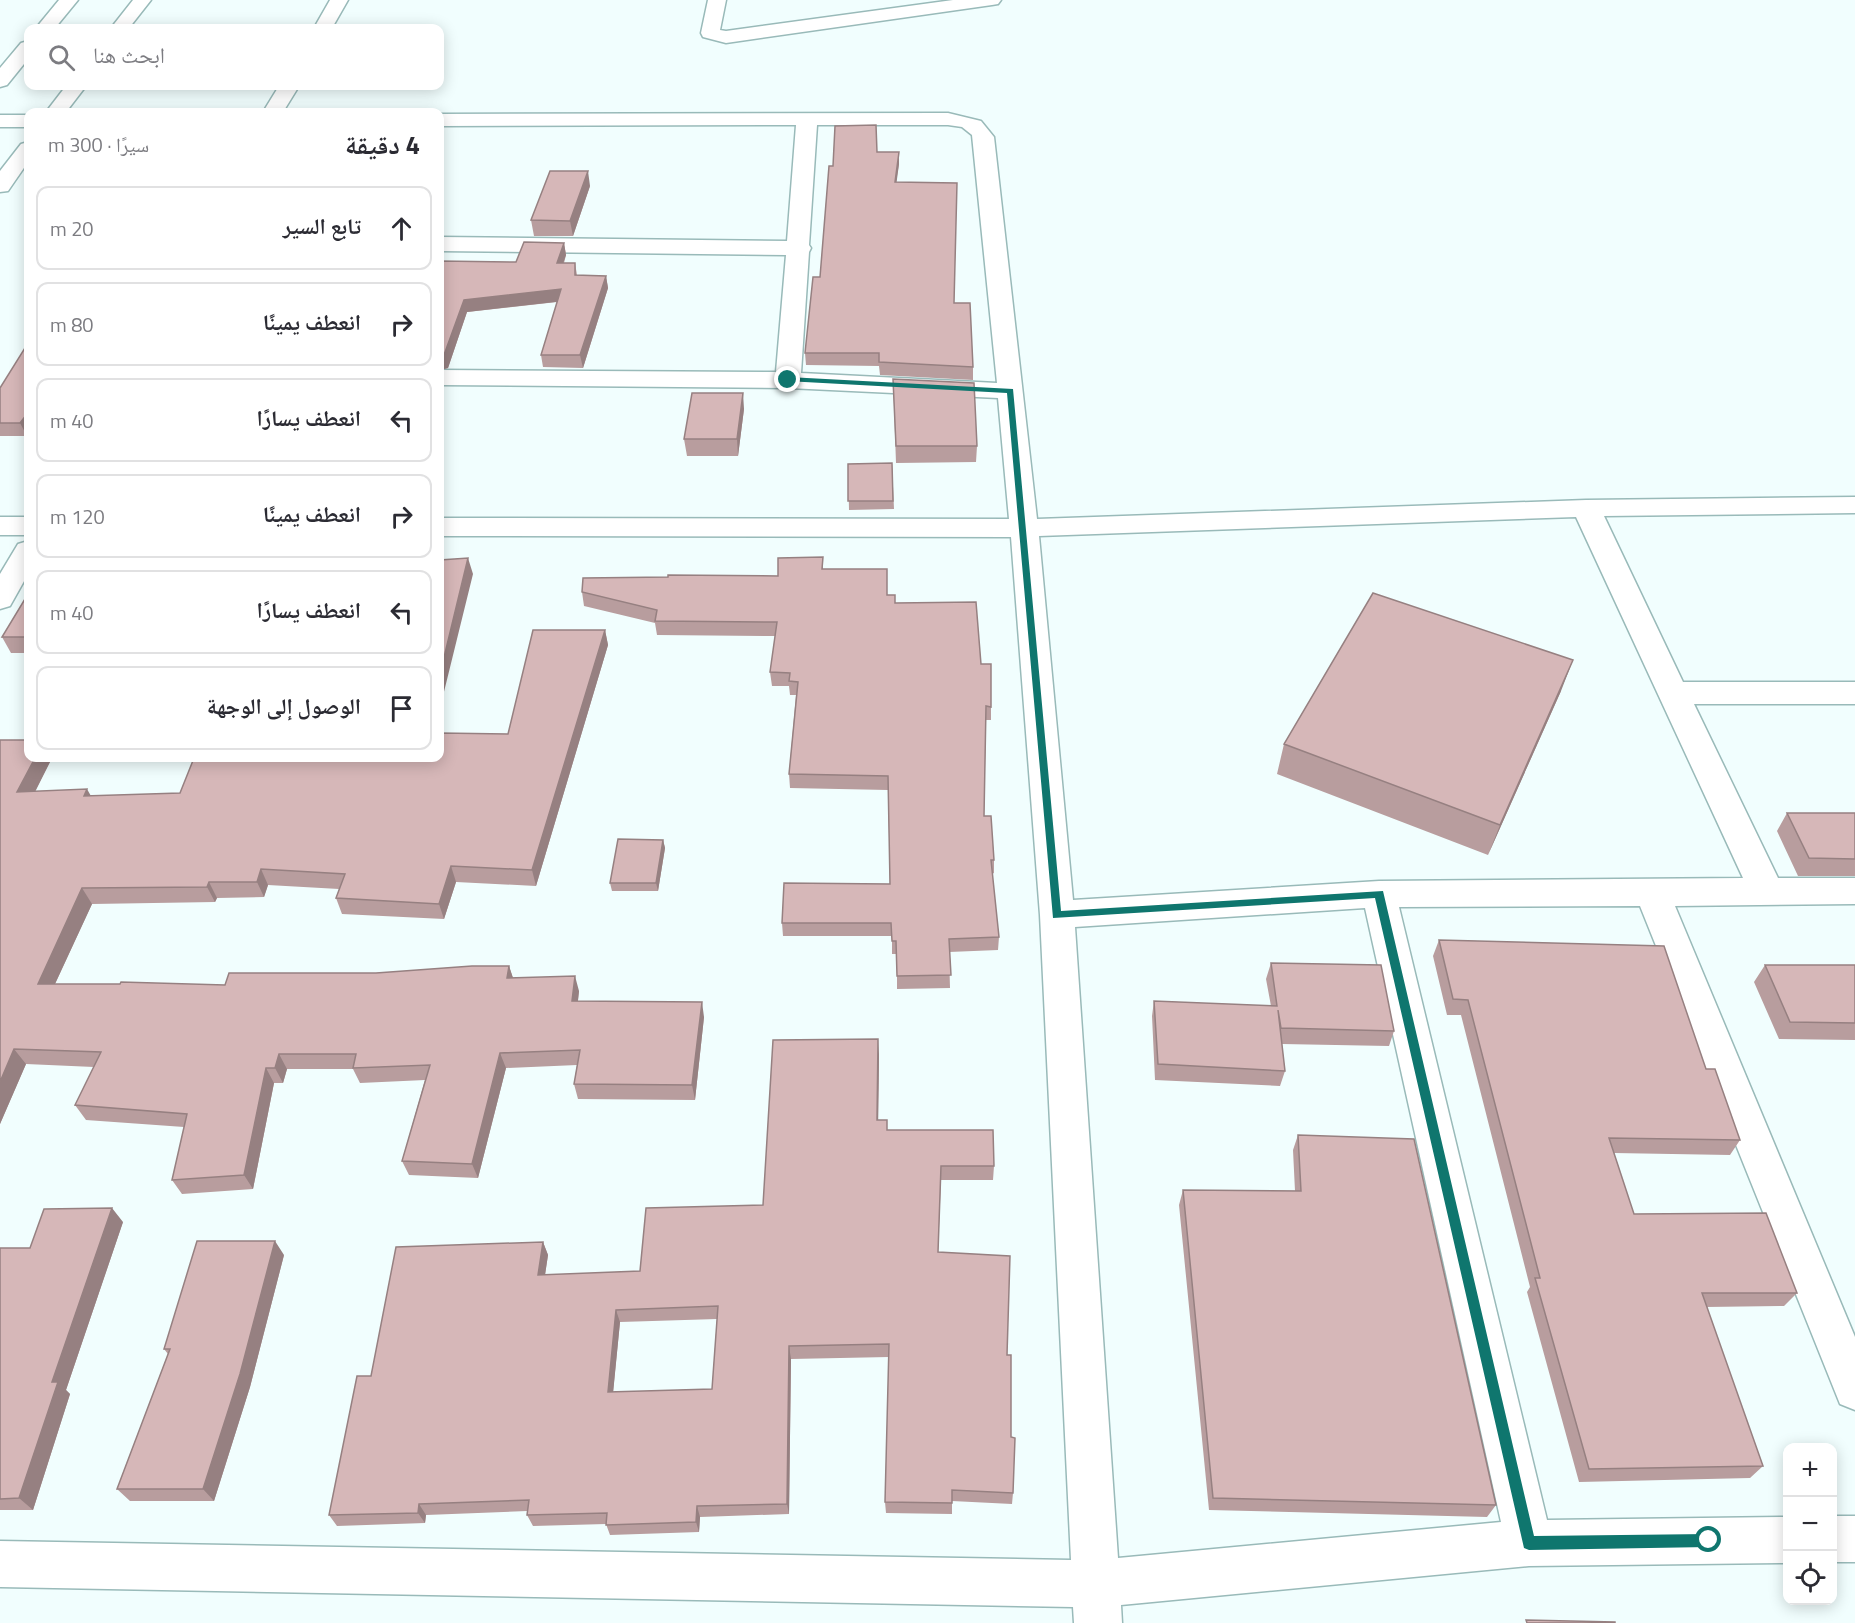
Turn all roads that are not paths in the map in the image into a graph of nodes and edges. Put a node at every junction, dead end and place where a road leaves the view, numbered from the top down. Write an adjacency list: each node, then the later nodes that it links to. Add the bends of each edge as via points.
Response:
1 (69, 0): 7 (street)
2 (142, 0): 8 (street)
3 (339, 0): 9 (street)
4 (717, 0): 6 (street, via 710,33 719,37)
5 (992, 0): 6 (street)
6 (888, 8)
7 (48, 24)
8 (123, 24)
9 (325, 24)
10 (24, 52): 11 (street)
11 (0, 81)
12 (73, 90): 14 (street)
13 (287, 90): 15 (street)
14 (59, 108)
15 (275, 108)
16 (807, 119): 19 (street); 23 (street); 26 (street, via 948,118 980,128)
17 (24, 120): 18 (street)
18 (0, 121)
19 (444, 125)
20 (24, 153): 21 (street)
21 (0, 186)
22 (444, 244): 23 (street)
23 (800, 248): 25 (street)
24 (444, 378): 25 (street)
25 (788, 380): 26 (street)
26 (1010, 391): 32 (street)
27 (1855, 505): 28 (street)
28 (1586, 508): 32 (street); 35 (street)
29 (0, 526): 30 (street)
30 (24, 526)
31 (444, 526): 32 (street)
32 (1024, 528): 41 (street)
33 (24, 557): 34 (street)
34 (0, 598)
35 (1673, 693): 36 (street); 39 (street)
36 (1855, 693)
37 (1855, 891): 39 (street)
38 (1652, 892): 39 (street); 40 (street); 42 (street)
39 (1767, 892)
40 (1379, 894): 41 (street); 46 (street)
41 (1057, 915): 48 (street)
42 (1855, 1389)
43 (1837, 1539): 44 (street)
44 (1855, 1539)
45 (1783, 1540): 46 (street)
46 (1529, 1543): 48 (street)
47 (0, 1564): 48 (street)
48 (1097, 1604)

